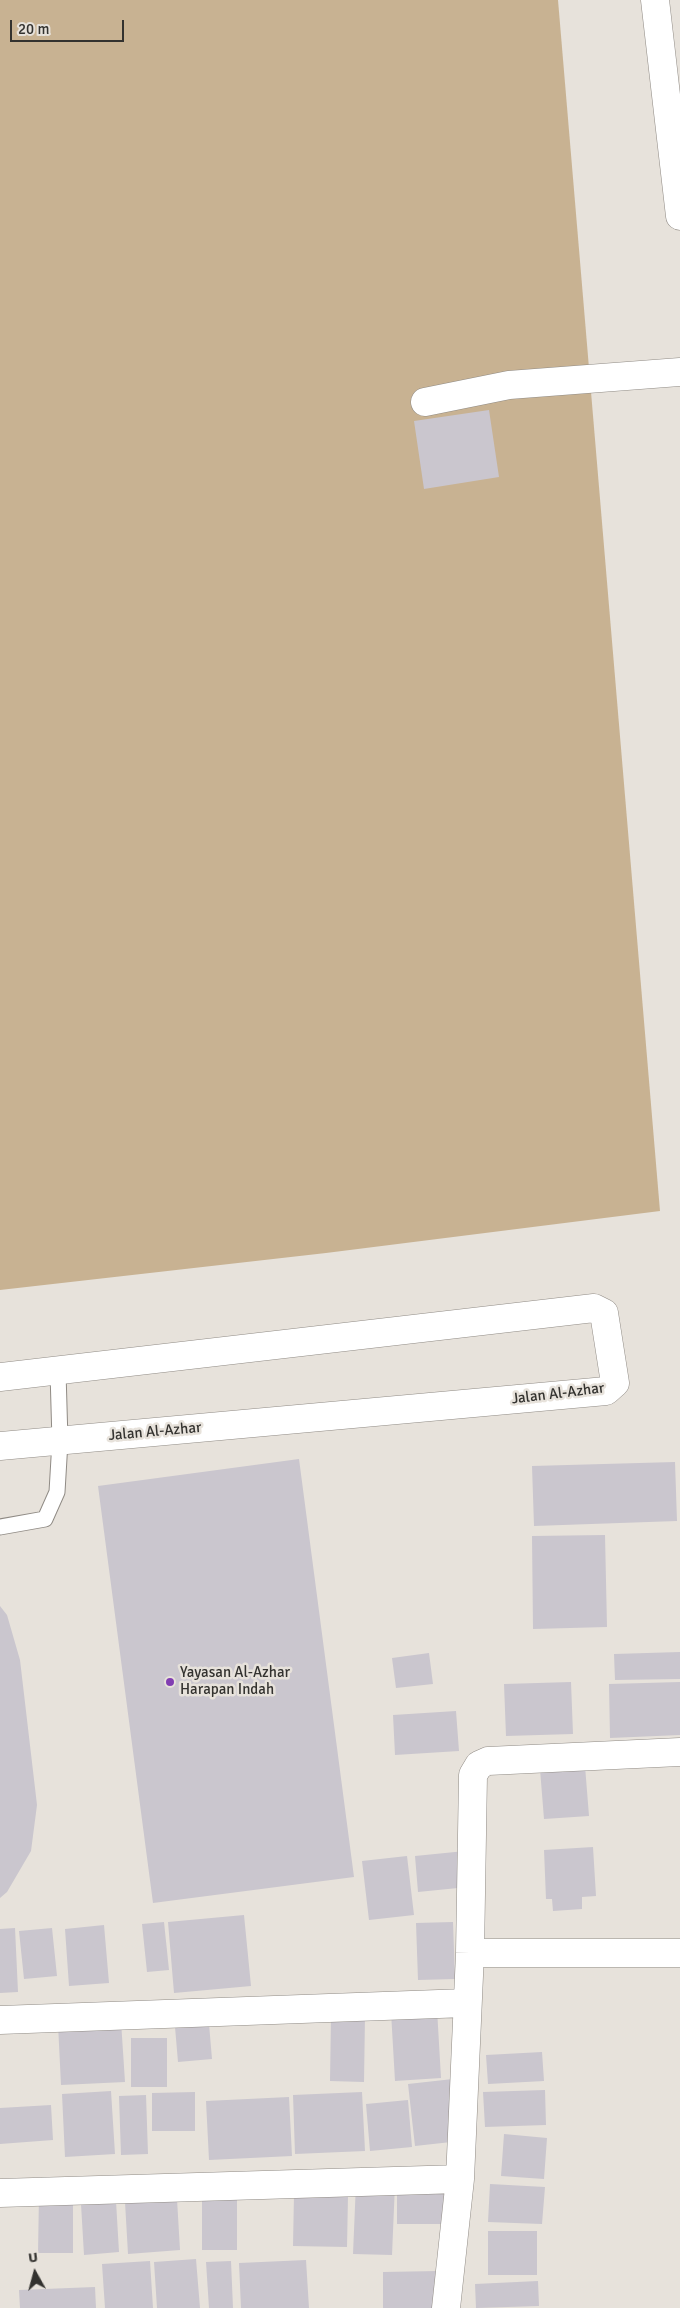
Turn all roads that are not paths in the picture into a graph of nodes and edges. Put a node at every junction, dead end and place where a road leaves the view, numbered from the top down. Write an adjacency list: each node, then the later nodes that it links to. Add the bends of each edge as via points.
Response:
1 (655, 0): 2 (street)
2 (680, 216)
3 (680, 372): 4 (street, via 509,385)
4 (425, 402)
5 (58, 1372): 6 (street, Jalan Al-Azhar); 7 (lane); 7 (street, Jalan Al-Azhar, via 594,1308 604,1313 615,1383 606,1391)
6 (0, 1377)
7 (60, 1441): 8 (street, Jalan Al-Azhar); 9 (lane, via 57,1492 45,1519)
8 (0, 1446)
9 (0, 1527)
10 (680, 1752): 11 (street, via 488,1761 479,1765 473,1776)
11 (470, 1953): 12 (street); 13 (street)
12 (680, 1953)
13 (466, 2003): 14 (street); 15 (street)
14 (0, 2020)
15 (460, 2179): 16 (street); 17 (street)
16 (0, 2193)
17 (446, 2308)

